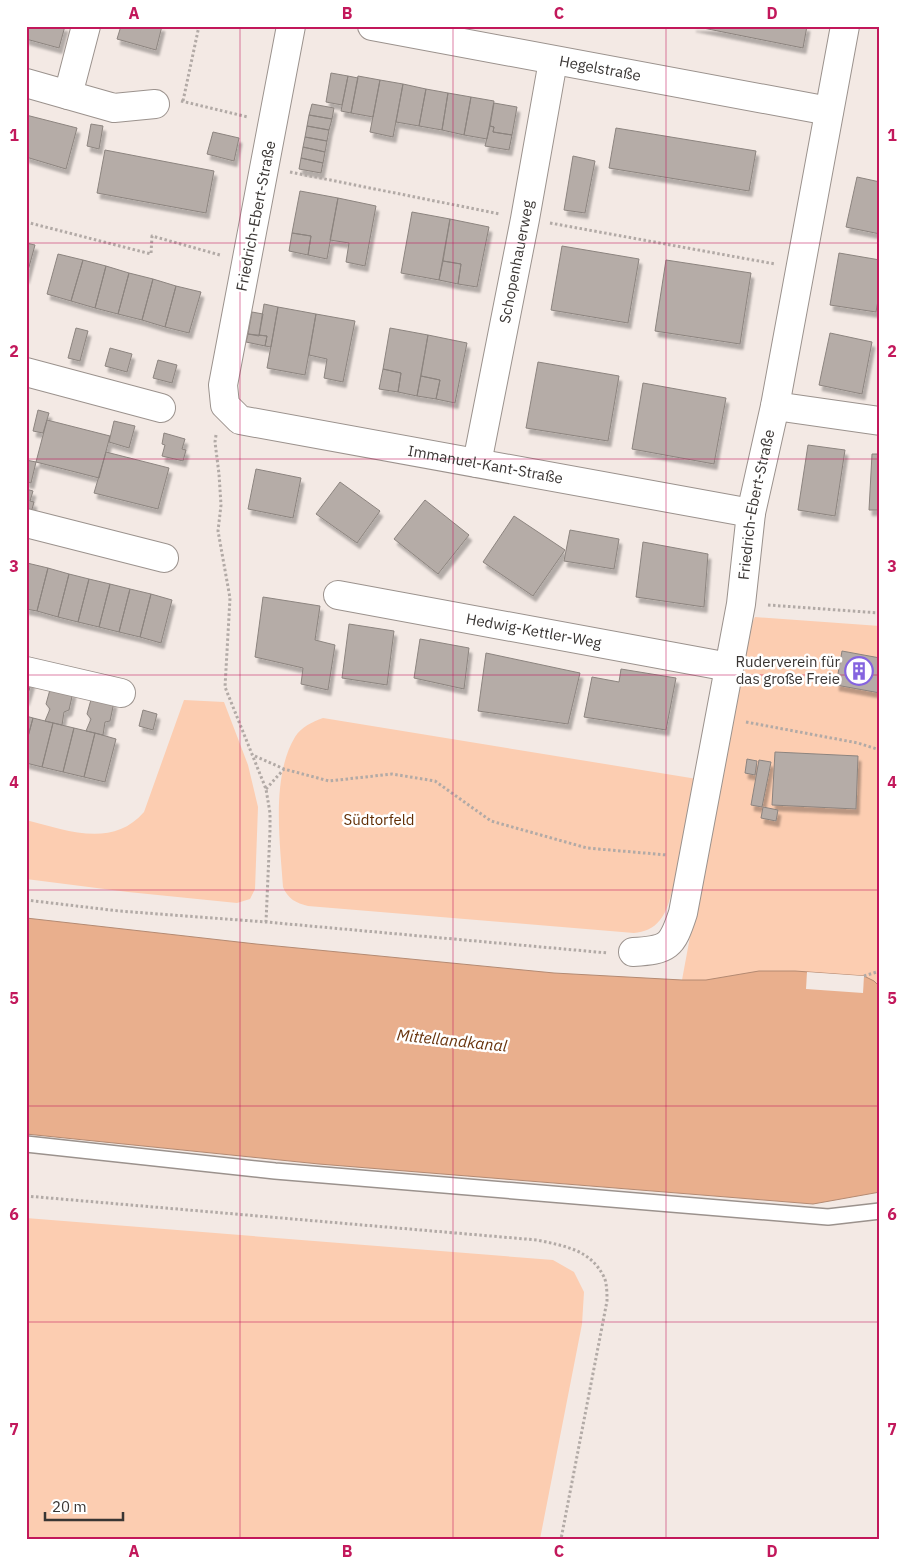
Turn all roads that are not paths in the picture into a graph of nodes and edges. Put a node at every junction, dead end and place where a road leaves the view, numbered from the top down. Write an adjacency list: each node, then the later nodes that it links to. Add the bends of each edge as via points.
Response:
1 (86, 26): 7 (street)
2 (291, 26): 11 (street, Friedrich-Ebert-Straße, via 223,385)
3 (372, 26): 5 (street, Hegelstraße)
4 (845, 26): 9 (street, Friedrich-Ebert-Straße)
5 (553, 61): 9 (street, Hegelstraße); 15 (street, Schopenhauerweg)
6 (26, 83): 7 (street)
7 (68, 95): 8 (street, via 114,108)
8 (155, 104)
9 (829, 111): 12 (street, Friedrich-Ebert-Straße)
10 (26, 372): 13 (street)
11 (225, 405): 15 (street, Immanuel-Kant-Straße, via 240,420)
12 (775, 406): 14 (street); 16 (street, Friedrich-Ebert-Straße)
13 (161, 408)
14 (880, 421)
15 (477, 463): 16 (street, Immanuel-Kant-Straße)
16 (751, 513): 20 (street, Friedrich-Ebert-Straße, via 741,604)
17 (26, 523): 18 (street)
18 (164, 558)
19 (338, 595): 20 (street, Hedwig-Kettler-Weg)
20 (729, 667): 23 (street, Friedrich-Ebert-Straße, via 678,930 670,943 656,951)
21 (26, 671): 22 (street)
22 (121, 693)
23 (633, 952)
24 (26, 1144): 25 (lane, via 275,1171 828,1217)
25 (880, 1210)

